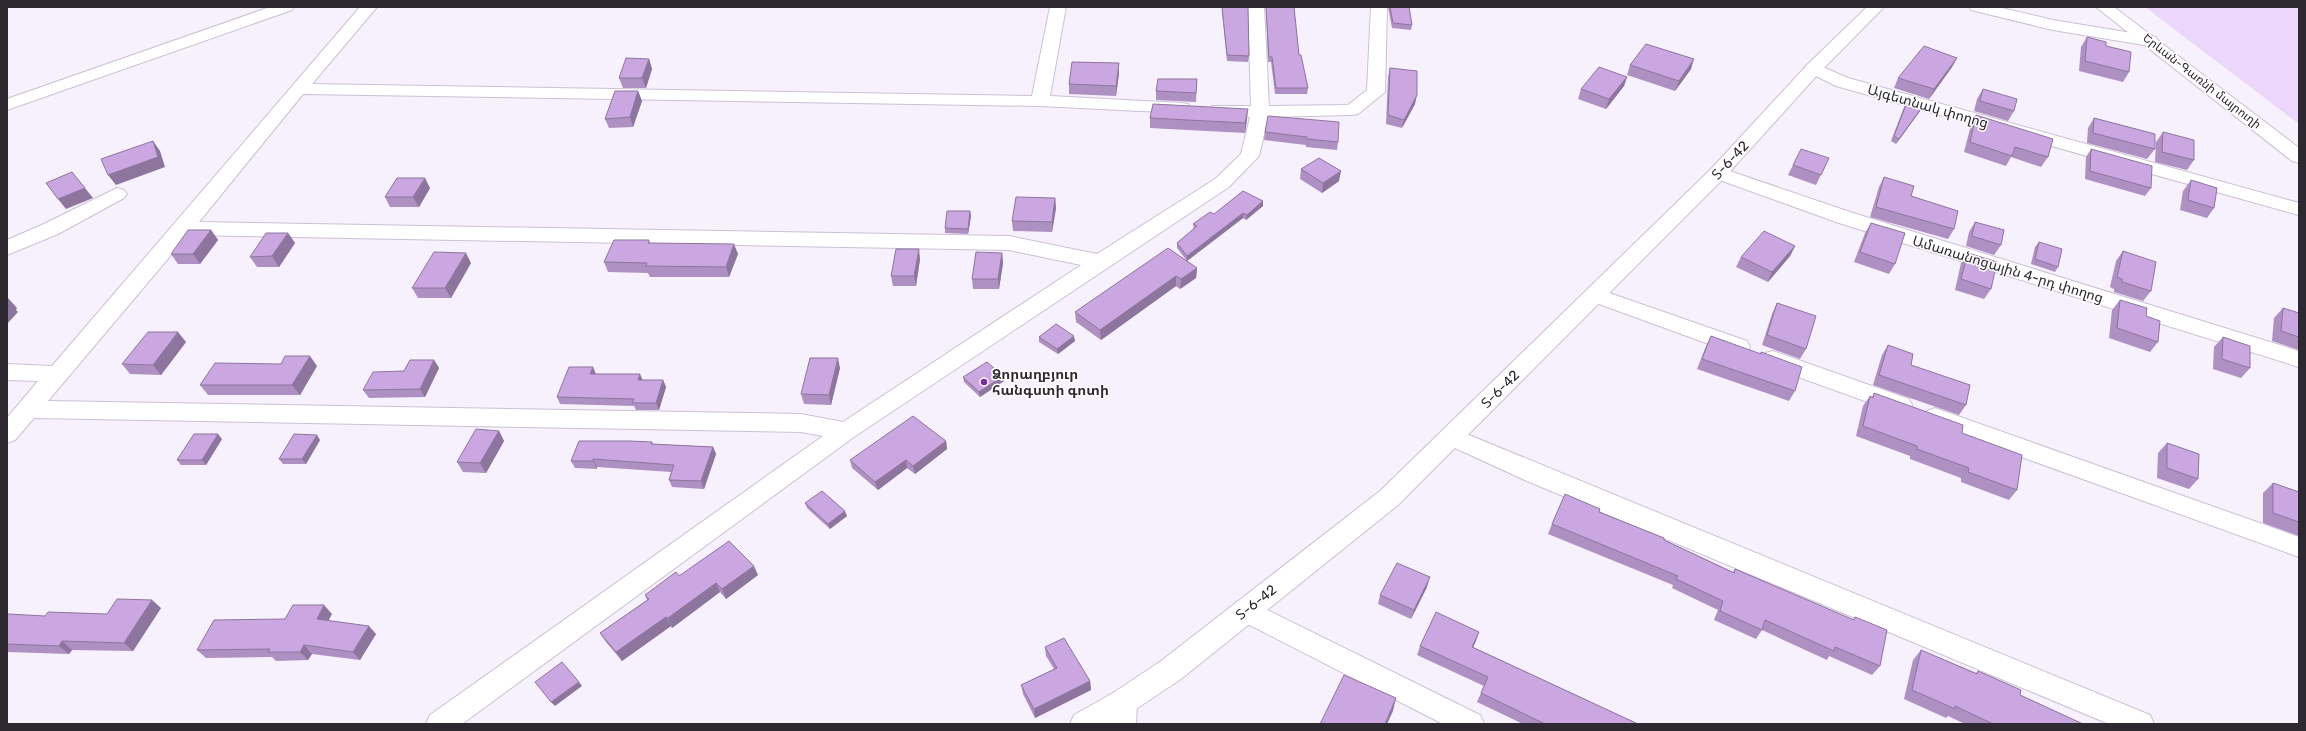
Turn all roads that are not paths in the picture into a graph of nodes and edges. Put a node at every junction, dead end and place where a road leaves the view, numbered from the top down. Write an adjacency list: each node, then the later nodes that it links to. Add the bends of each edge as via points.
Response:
1 (286, 7): 13 (street)
2 (369, 7): 11 (street)
3 (1058, 7): 12 (street)
4 (1256, 7): 14 (street)
5 (1379, 7): 14 (street, via 1376,92 1352,110)
6 (1876, 7): 10 (street, Տ-6-42 / Տ-6-42)
7 (1977, 7): 9 (street, via 2053,25)
8 (2104, 7): 9 (street, Երևան-Գառնի մայրուղի)
9 (2150, 41): 15 (street, Երևան-Գառնի մայրուղի)
10 (1814, 68): 16 (street, Տ-6-42 / Տ-6-42); 18 (street, Այգետնակ փողոց, via 1842,82)
11 (298, 89): 12 (street); 19 (street)
12 (1040, 101): 14 (street)
13 (7, 105)
14 (1260, 112): 21 (street, via 1250,156 1222,183)
15 (2299, 157)
16 (1718, 173): 22 (street, Տ-6-42 / Տ-6-42); 23 (street, Ամառանոցային 4-րդ փողոց, via 1846,218)
17 (117, 194): 20 (street, via 51,229)
18 (2299, 209)
19 (182, 228): 21 (street, via 1009,243); 25 (street)
20 (7, 248)
21 (1100, 262): 27 (street)
22 (1595, 295): 29 (street, Տ-6-42 / Տ-6-42); 30 (street)
23 (2299, 359)
24 (7, 372): 25 (street)
25 (56, 374): 26 (street)
26 (28, 409): 27 (street, via 801,423); 28 (street)
27 (846, 431): 33 (street)
28 (7, 434)
29 (1452, 437): 31 (street, Տ-6-42 / Տ-6-42, via 1389,498); 36 (street, via 1542,477)
30 (2299, 547)
31 (1245, 610): 32 (street, Տ-6-42 / Տ-6-42); 35 (street)
32 (1123, 713): 34 (street, Տ-6-42 / Տ-6-42)
33 (440, 724)
34 (1084, 724)
35 (1470, 724)
36 (2140, 724)

